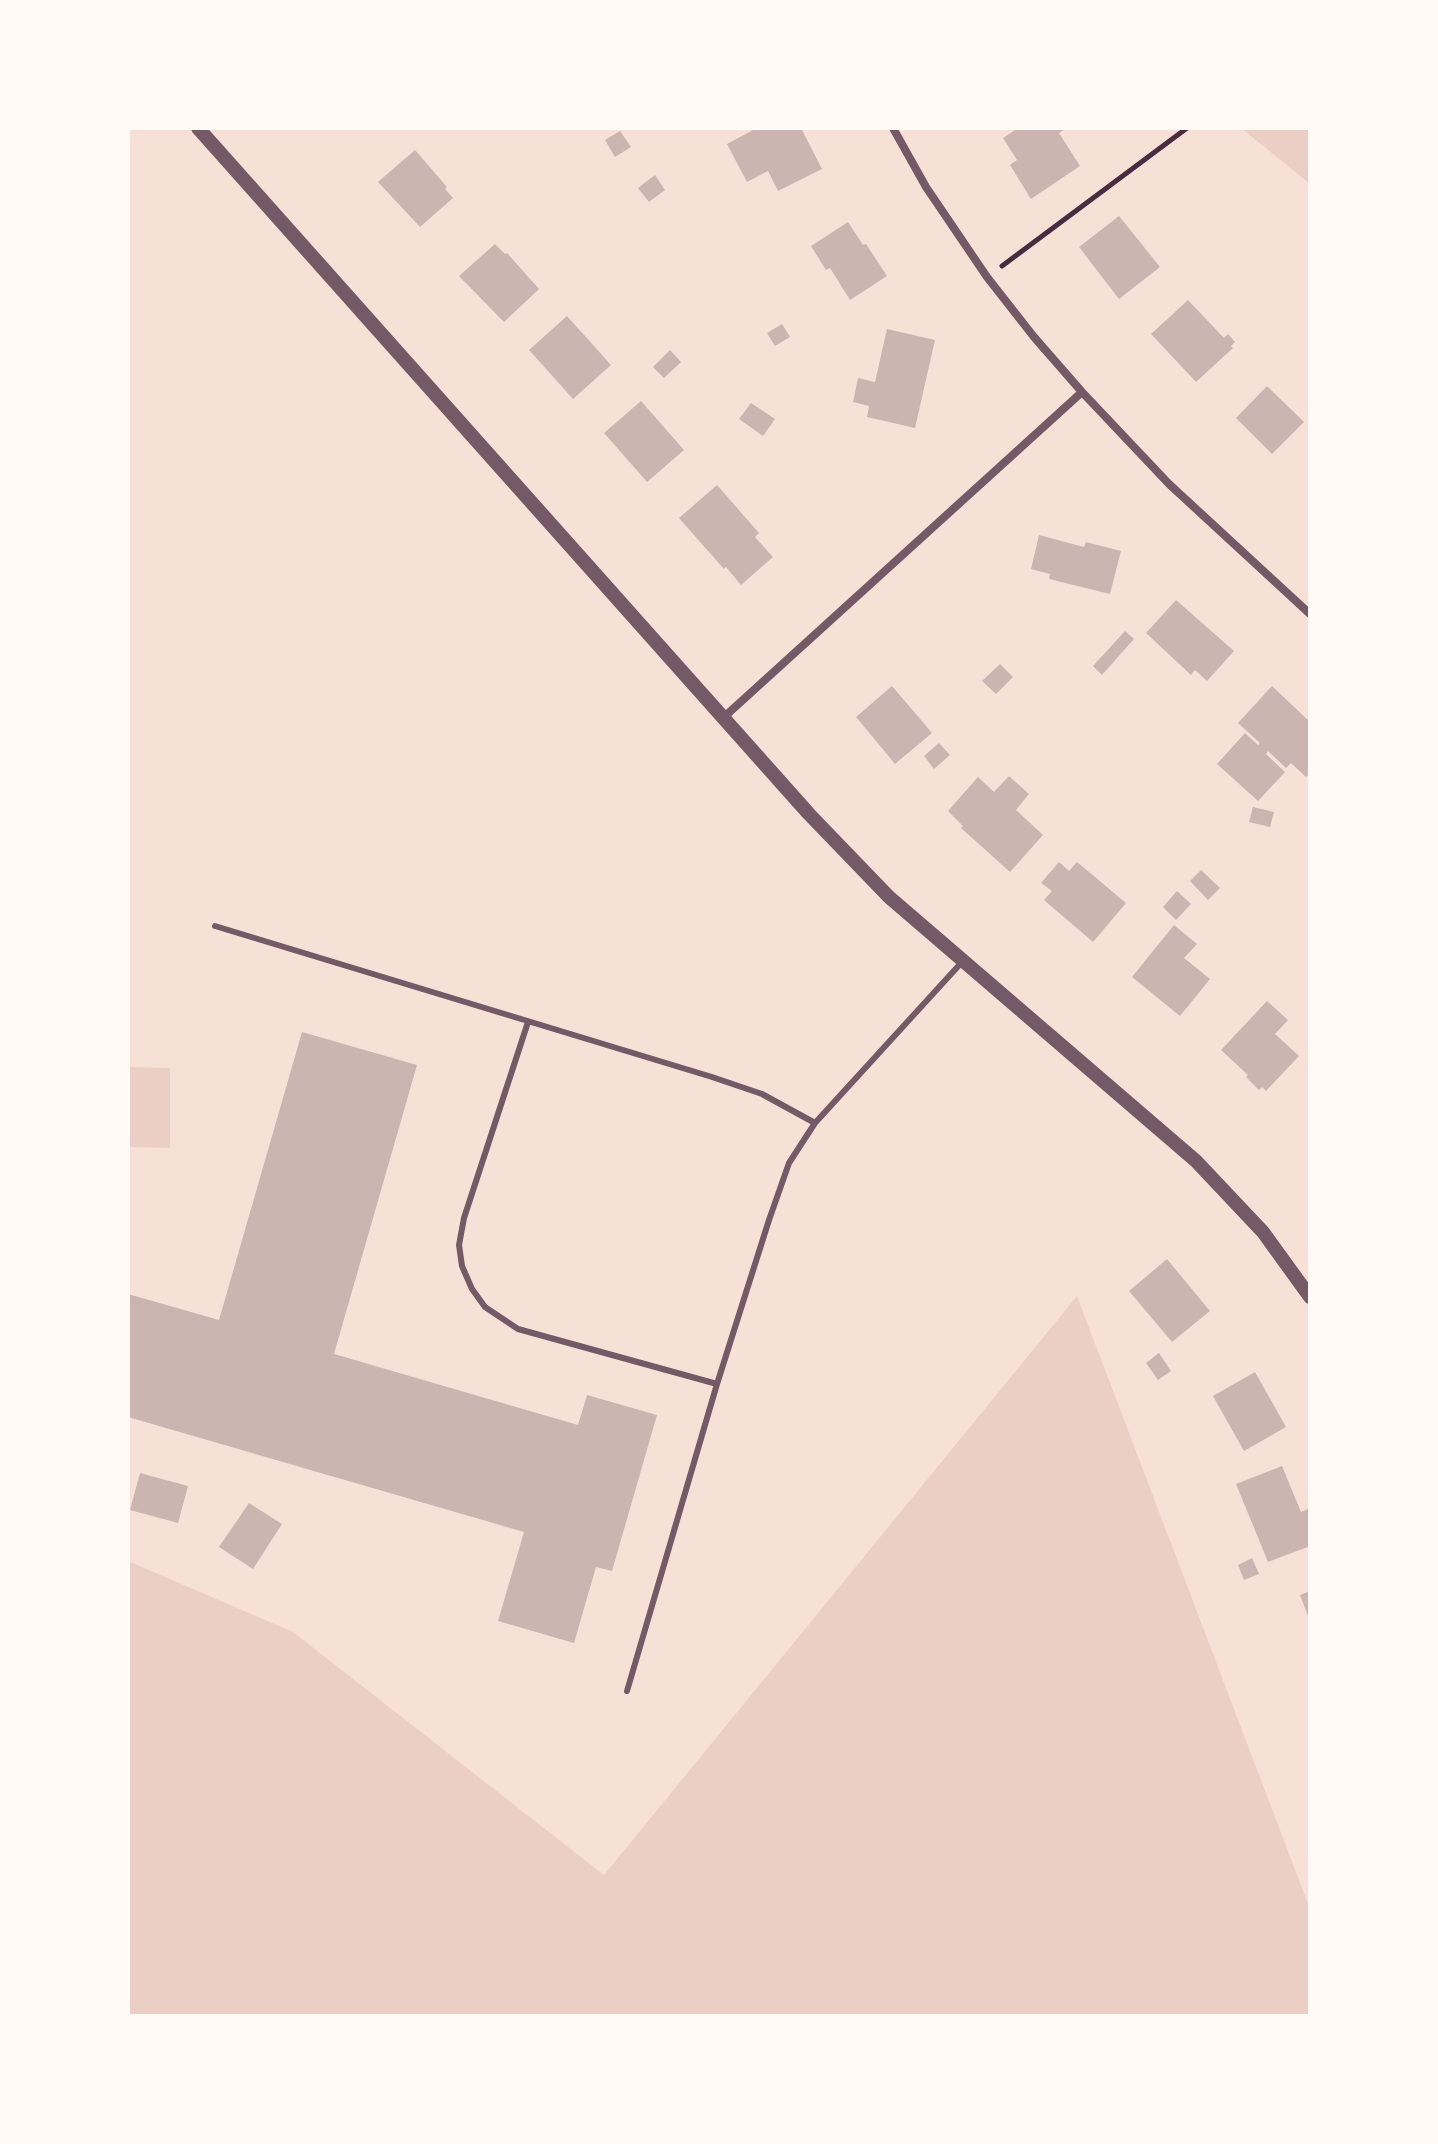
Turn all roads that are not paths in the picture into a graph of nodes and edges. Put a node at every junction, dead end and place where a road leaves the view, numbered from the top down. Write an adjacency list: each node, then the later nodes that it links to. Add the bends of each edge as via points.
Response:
1 (198, 128): 5 (street)
2 (893, 128): 3 (street, via 987,277)
3 (1082, 392): 4 (street, via 1169,484); 5 (street)
4 (1310, 614)
5 (723, 718): 7 (street, via 889,897)
6 (215, 926): 8 (lane)
7 (962, 962): 9 (lane); 10 (street, via 1196,1161 1263,1232)
8 (528, 1022): 9 (lane, via 762,1094); 11 (lane, via 464,1218 459,1245 472,1289 485,1307 518,1329)
9 (815, 1123): 11 (lane, via 789,1163)
10 (1310, 1297)
11 (717, 1384): 12 (lane)
12 (627, 1691)

